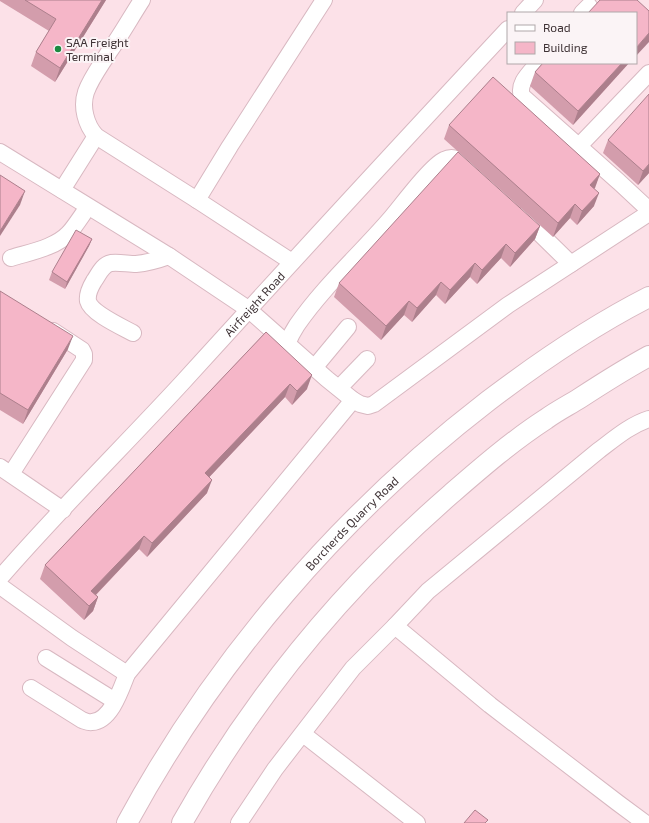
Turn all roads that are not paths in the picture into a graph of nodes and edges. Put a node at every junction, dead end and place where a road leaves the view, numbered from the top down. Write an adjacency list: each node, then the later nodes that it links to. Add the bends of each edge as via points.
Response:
1 (142, 0): 8 (lane, via 86,93 87,121)
2 (324, 0): 13 (lane)
3 (535, 0): 4 (lane)
4 (524, 12)
5 (507, 30): 20 (lane, Airfreight Road)
6 (537, 64): 9 (lane, via 521,86 522,96)
7 (649, 73): 9 (lane)
8 (96, 136): 12 (lane); 13 (lane)
9 (579, 146): 16 (lane)
10 (0, 152): 12 (lane)
11 (480, 179): 28 (lane, via 458,159 444,160 434,168 324,290 296,326)
12 (62, 190): 15 (lane)
13 (197, 200): 20 (lane)
14 (509, 204): 21 (lane)
15 (88, 207): 18 (lane); 19 (lane, via 63,238)
16 (649, 210)
17 (649, 213): 21 (lane)
18 (169, 256): 24 (lane); 27 (lane, via 150,262 107,265 92,284 88,297 90,305)
19 (11, 258)
20 (292, 262): 24 (lane, Airfreight Road)
21 (571, 264): 33 (lane, via 502,309 374,404 368,406)
22 (649, 292): 23 (main road, Borcherds Quarry Road)
23 (641, 301): 45 (main road, Borcherds Quarry Road, via 523,374 406,468 357,516 284,594 218,680 171,748)
24 (248, 309): 28 (lane); 36 (lane, Airfreight Road)
25 (39, 321): 35 (lane, via 82,350 84,360)
26 (348, 327): 31 (lane)
27 (133, 333)
28 (287, 344): 31 (lane)
29 (649, 356): 46 (main road, via 545,419 449,495 381,560 322,624 281,674 226,751)
30 (366, 359): 32 (lane)
31 (314, 368): 32 (lane)
32 (339, 388): 33 (lane)
33 (353, 400): 41 (lane)
34 (649, 419): 39 (lane, via 619,435 598,451 428,591)
35 (5, 470): 36 (lane)
36 (62, 510): 37 (lane, Airfreight Road)
37 (0, 578)
38 (0, 586): 41 (lane)
39 (396, 626): 44 (lane, via 353,668); 49 (lane, via 490,705)
40 (46, 658): 43 (lane)
41 (127, 674): 43 (lane)
42 (31, 688): 43 (lane, via 82,720 92,722 101,719)
43 (115, 701)
44 (303, 734): 47 (lane, via 275,769); 48 (lane)
45 (127, 823)
46 (182, 823)
47 (239, 823)
48 (416, 823)
49 (645, 823)

